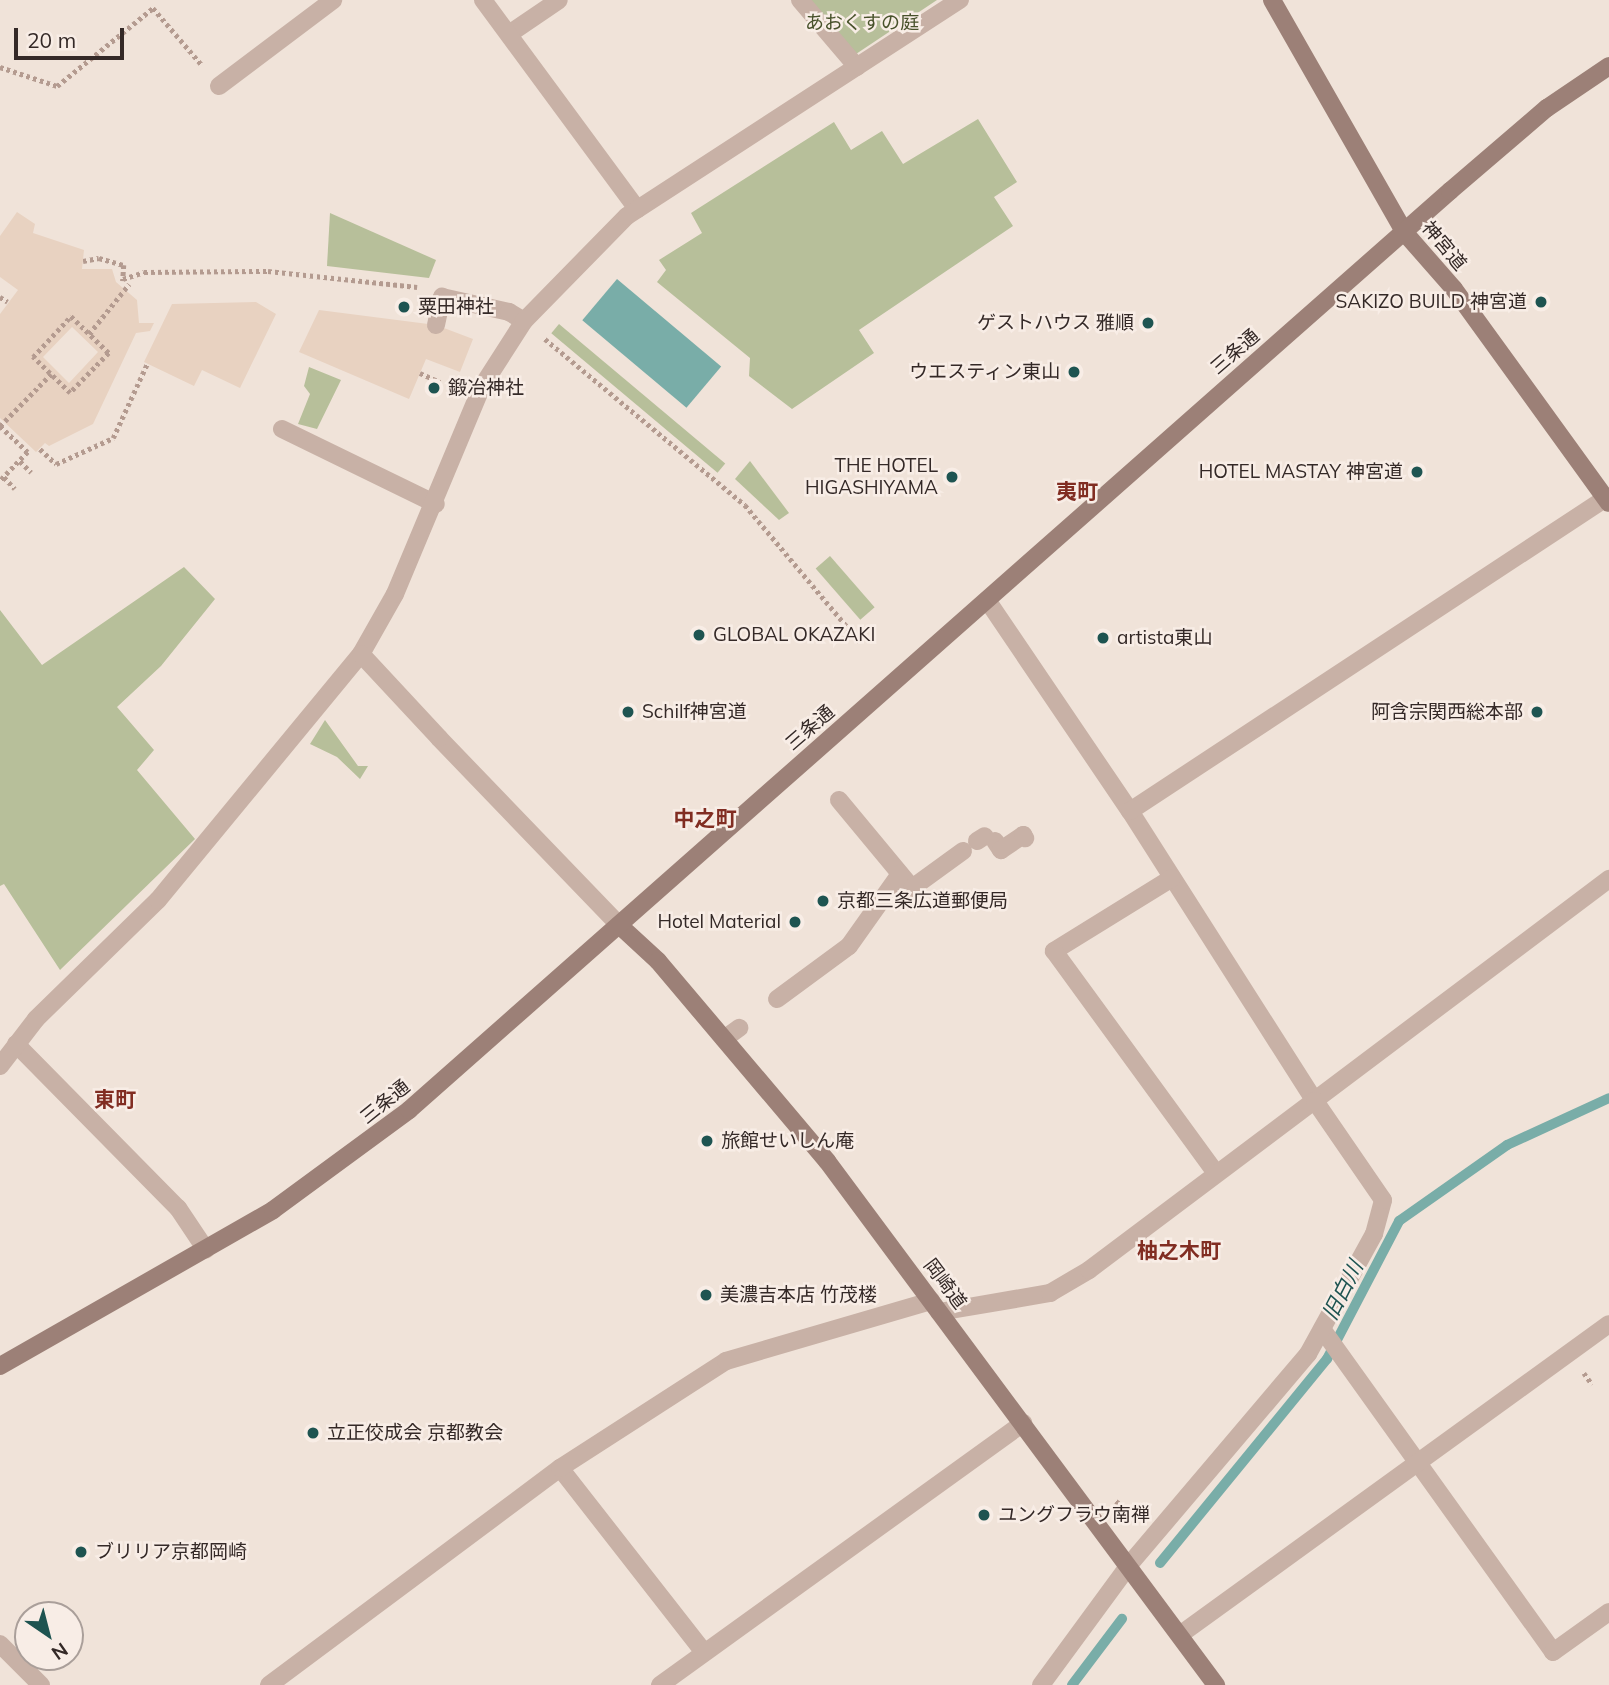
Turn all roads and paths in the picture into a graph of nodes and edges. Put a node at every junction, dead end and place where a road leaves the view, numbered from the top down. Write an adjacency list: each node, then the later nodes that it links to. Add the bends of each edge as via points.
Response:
1 (333, 0): 11 (street)
2 (483, 0): 7 (street)
3 (559, 0): 7 (street)
4 (800, 0): 8 (street)
5 (960, 0): 8 (street)
6 (1272, 0): 13 (main road, 神宮道)
7 (509, 34): 12 (street)
8 (857, 66): 12 (street)
9 (1609, 66): 13 (main road, 三条通, via 1547,108)
10 (0, 67): 11 (path, via 57,86 153,8)
11 (219, 86)
12 (637, 209): 19 (street)
13 (1405, 233): 34 (main road, 神宮道, via 1454,289); 36 (main road, 三条通)
14 (83, 261): 15 (path, via 99,258 124,265)
15 (123, 279): 16 (path, via 144,272 268,271); 22 (path, via 126,285 117,302)
16 (428, 289)
17 (0, 297): 18 (path)
18 (8, 302)
19 (524, 321): 20 (street, via 509,312 442,297); 35 (street, via 481,388)
20 (436, 325)
21 (538, 333): 37 (path, via 745,505)
22 (89, 334): 25 (path, via 71,316 33,357); 25 (path, via 109,353 70,393)
23 (147, 363): 29 (path, via 113,438 56,464)
24 (420, 373): 26 (path)
25 (51, 374): 27 (path)
26 (440, 382)
27 (0, 426): 30 (path, via 30,450)
28 (282, 429): 35 (street)
29 (40, 449)
30 (20, 461): 31 (path); 32 (path)
31 (31, 472)
32 (2, 479): 33 (path)
33 (15, 489)
34 (1607, 501): 40 (street)
35 (436, 504): 38 (street, via 395,594)
36 (987, 600): 40 (street); 45 (main road, 三条通)
37 (861, 643)
38 (361, 654): 45 (street); 49 (street, via 158,900)
39 (839, 800): 42 (street)
40 (1130, 811): 43 (street)
41 (1025, 838): 42 (street, via 1023,835 1001,850 980,842 912,888)
42 (900, 874): 46 (street, via 849,946)
43 (1172, 878): 51 (street); 52 (street, via 1054,951)
44 (1609, 879): 51 (street)
45 (619, 925): 48 (main road, 岡崎道, via 658,961); 53 (main road, 三条通, via 409,1111 340,1164)
46 (777, 999)
47 (739, 1028): 48 (street)
48 (724, 1039): 54 (main road, 岡崎道, via 827,1161)
49 (16, 1044): 50 (street); 53 (street, via 178,1208)
50 (0, 1066)
51 (1315, 1101): 52 (street); 56 (street, via 1383,1200)
52 (1216, 1173): 54 (street, via 1089,1270 1050,1293)
53 (206, 1250): 57 (main road, 三条通)
54 (935, 1306): 58 (main road, 岡崎道); 60 (street, via 726,1361)
55 (1609, 1324): 59 (street)
56 (1326, 1334): 59 (street); 61 (street)
57 (0, 1366)
58 (1023, 1423): 61 (main road, 岡崎道); 65 (street)
59 (1417, 1464): 62 (street, via 1553,1652); 63 (street)
60 (560, 1468): 65 (street); 67 (street)
61 (1129, 1565): 63 (main road, 岡崎道); 69 (street)
62 (1609, 1612)
63 (1181, 1634): 70 (main road, 岡崎道)
64 (0, 1644): 66 (street)
65 (704, 1652): 68 (street)
66 (35, 1683)
67 (268, 1685)
68 (660, 1685)
69 (1041, 1685)
70 (1216, 1685)

